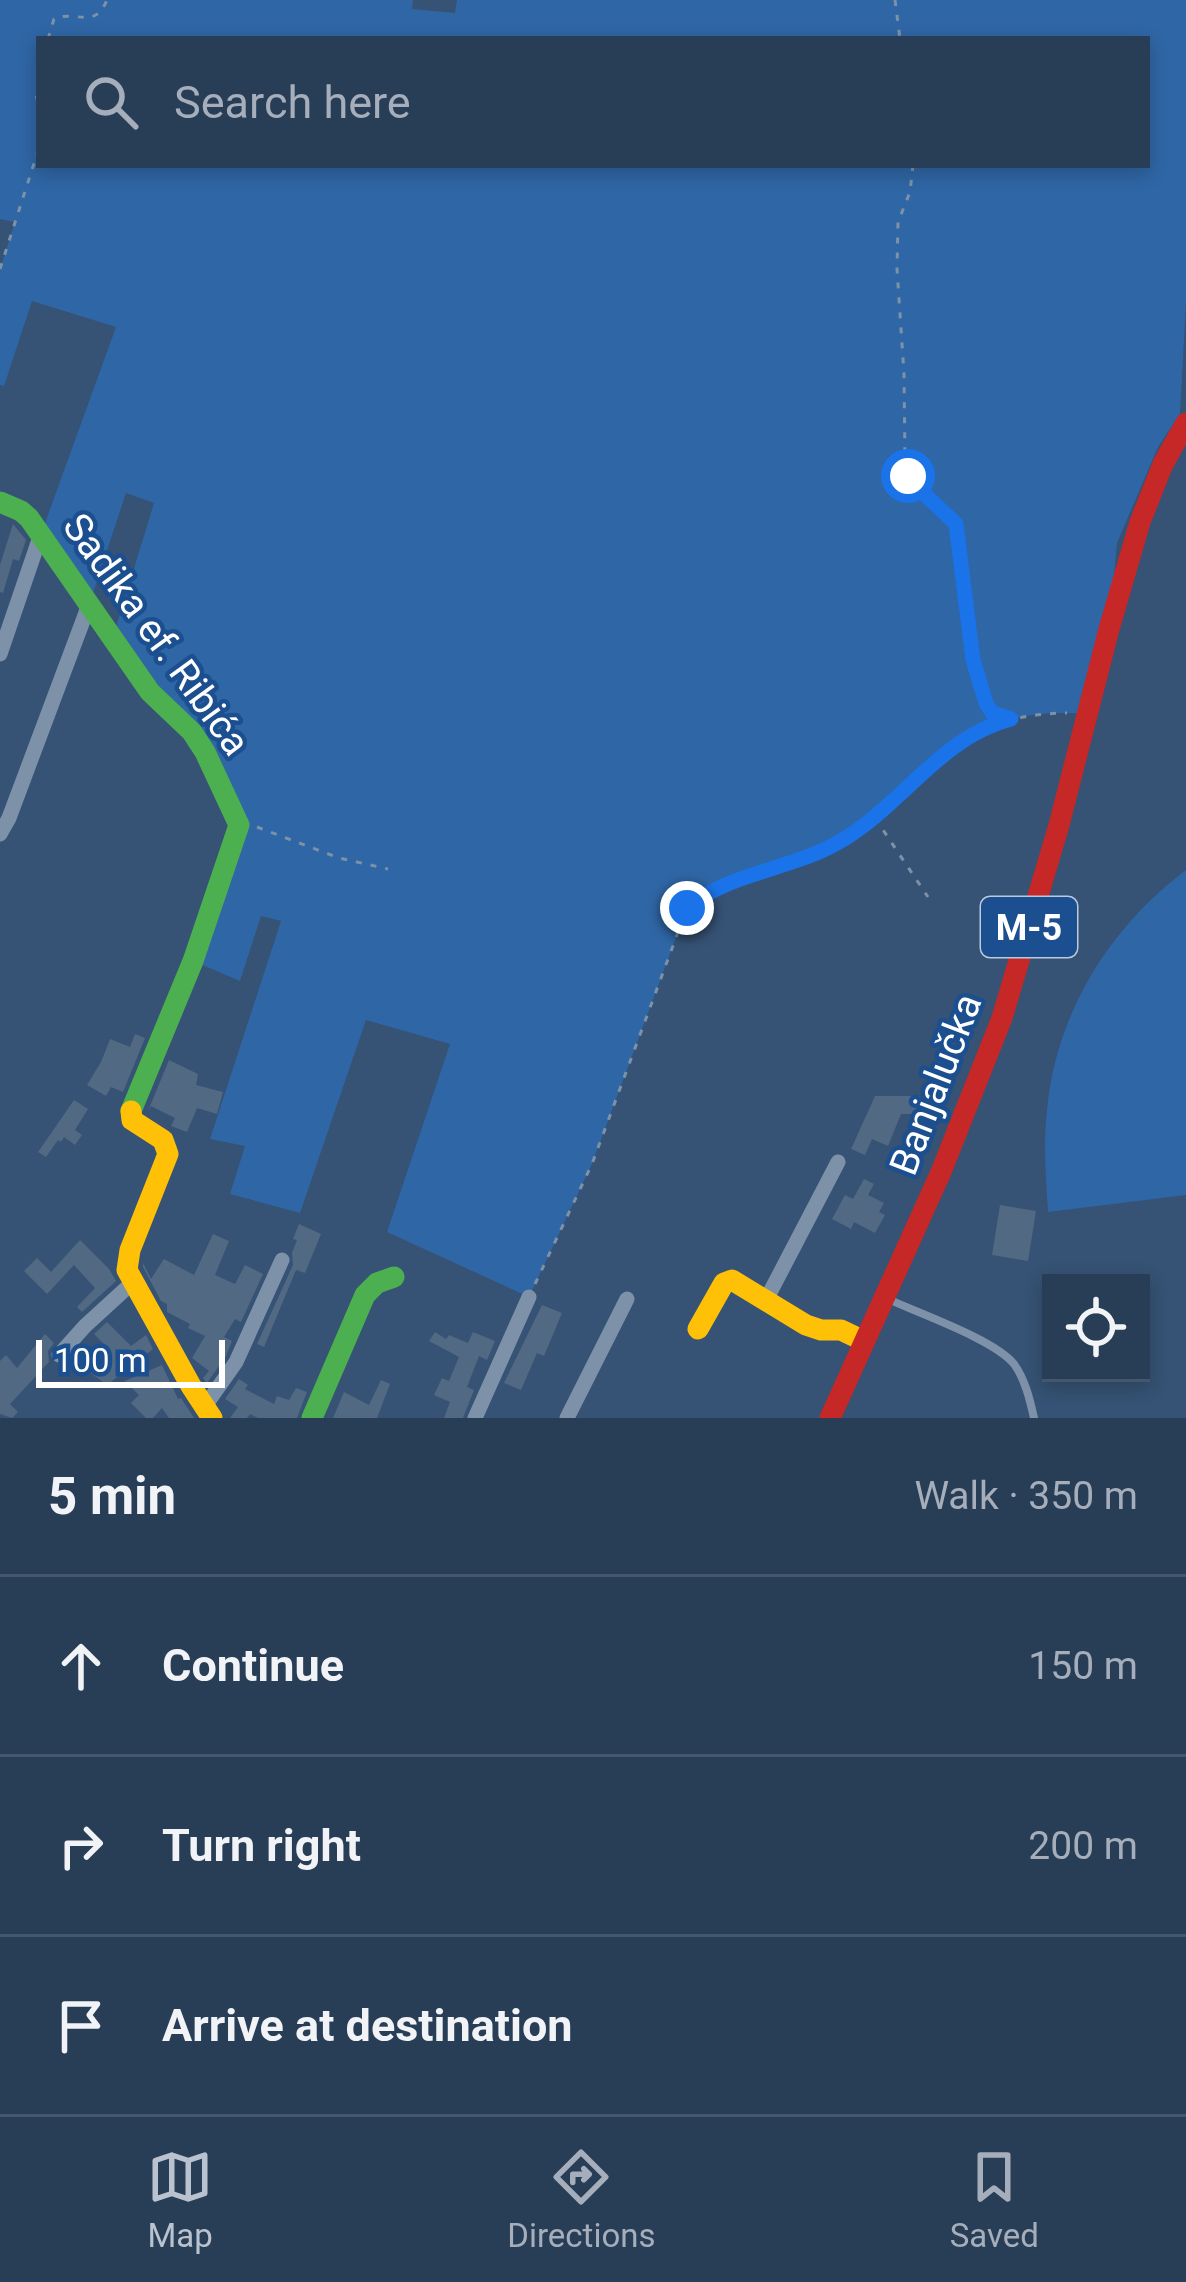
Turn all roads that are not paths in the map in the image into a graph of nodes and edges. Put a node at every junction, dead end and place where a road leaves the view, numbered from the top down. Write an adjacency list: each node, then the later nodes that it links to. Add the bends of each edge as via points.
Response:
1 (1186, 423): 12 (street, Banjalučka / M-5, via 1140,522 1002,1018)
2 (0, 502): 3 (street, Sadika ef. Ribića)
3 (41, 534): 4 (street, Sadika ef. Ribića); 5 (street)
4 (89, 602): 6 (street); 10 (street, Sadika ef. Ribića, via 150,692 192,732 238,821 193,961 130,1114 164,1140 168,1154 127,1260)
5 (0, 654)
6 (0, 834)
7 (838, 1162): 14 (street)
8 (282, 1260): 18 (street)
9 (394, 1277): 20 (street, via 364,1294)
10 (132, 1283): 17 (street); 18 (street)
11 (529, 1297): 21 (street)
12 (884, 1298): 16 (street, Banjalučka / M-5); 19 (lane, via 1010,1359)
13 (627, 1299): 22 (street)
14 (764, 1302): 15 (street, via 727,1280); 16 (street, via 806,1325)
15 (698, 1329)
16 (864, 1341): 23 (street, Banjalučka / M-5)
17 (59, 1355)
18 (208, 1412)
19 (1035, 1416)
20 (312, 1418)
21 (475, 1418)
22 (567, 1418)
23 (830, 1418)

